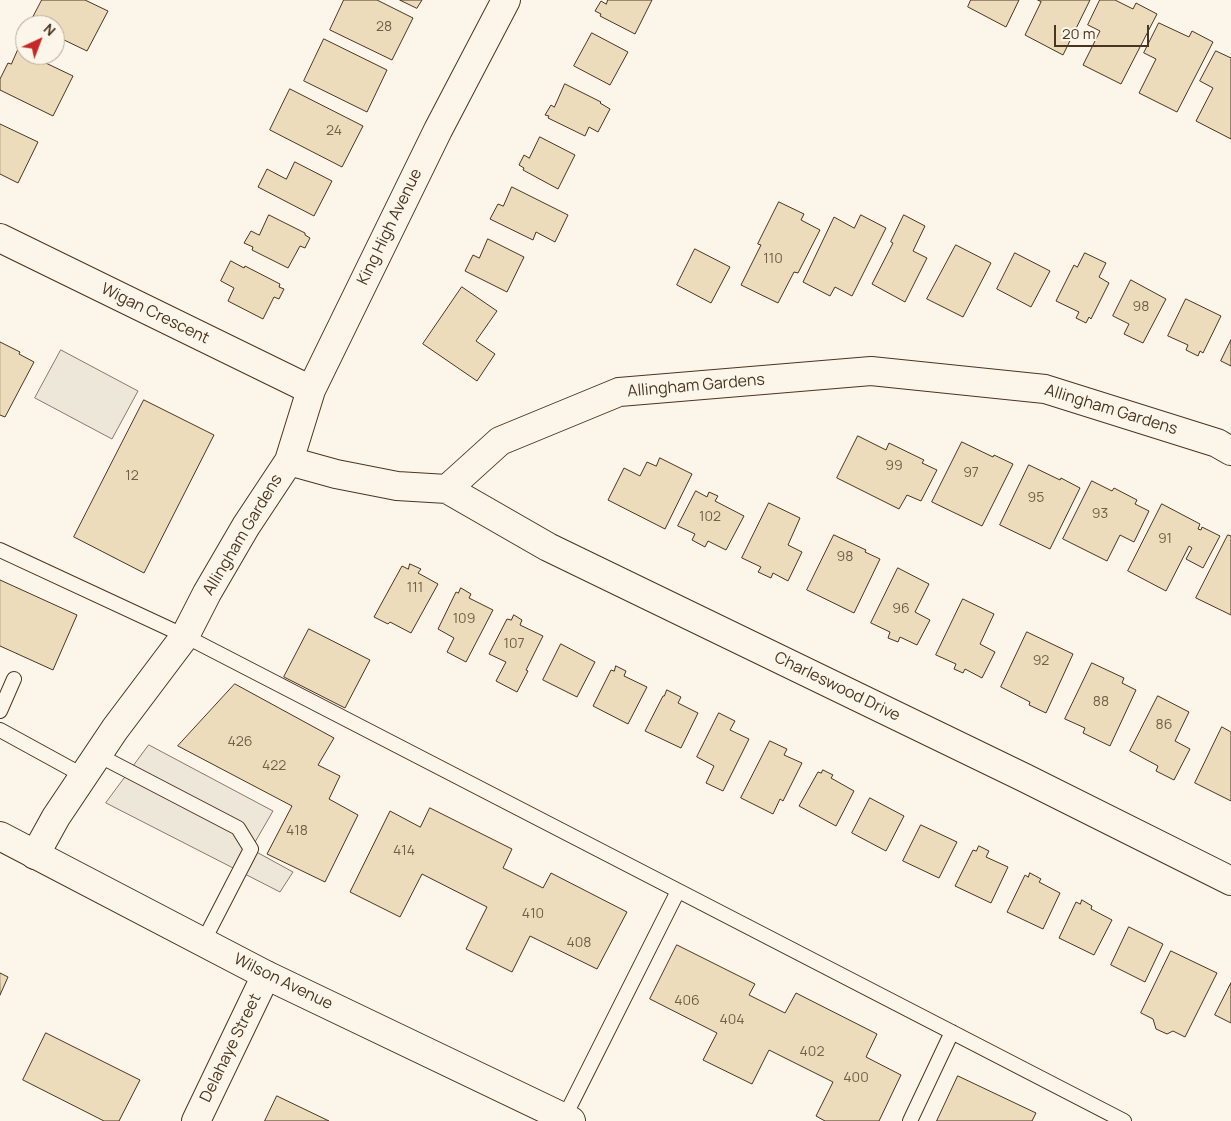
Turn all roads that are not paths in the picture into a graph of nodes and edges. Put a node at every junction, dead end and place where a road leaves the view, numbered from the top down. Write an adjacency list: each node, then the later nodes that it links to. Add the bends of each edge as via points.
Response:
1 (506, 0): 3 (street, King High Avenue, via 438,130)
2 (0, 238): 3 (street, Wigan Crescent)
3 (311, 390): 5 (street, King High Avenue)
4 (1231, 450): 6 (street, Allingham Gardens, via 1218,442 1045,389 871,371 620,392 500,441)
5 (289, 461): 6 (street, Allingham Gardens, via 397,486); 8 (street, Allingham Gardens, via 246,526)
6 (447, 489): 15 (street, Charleswood Drive, via 548,548)
7 (0, 550): 8 (lane)
8 (185, 636): 12 (street, Allingham Gardens); 16 (lane)
9 (14, 679): 10 (lane)
10 (0, 711)
11 (0, 730): 12 (lane)
12 (91, 766): 14 (street, Allingham Gardens); 17 (lane, via 238,828 251,849)
13 (0, 836): 14 (street, Wilson Avenue)
14 (35, 855): 17 (street, Wilson Avenue)
15 (1231, 881)
16 (678, 891): 19 (lane); 20 (lane)
17 (203, 942): 18 (street, Wilson Avenue)
18 (266, 975): 20 (street, Wilson Avenue); 21 (street, Delahaye Street)
19 (952, 1032): 22 (lane); 23 (lane)
20 (568, 1119)
21 (196, 1121)
22 (910, 1121)
23 (1124, 1121)

